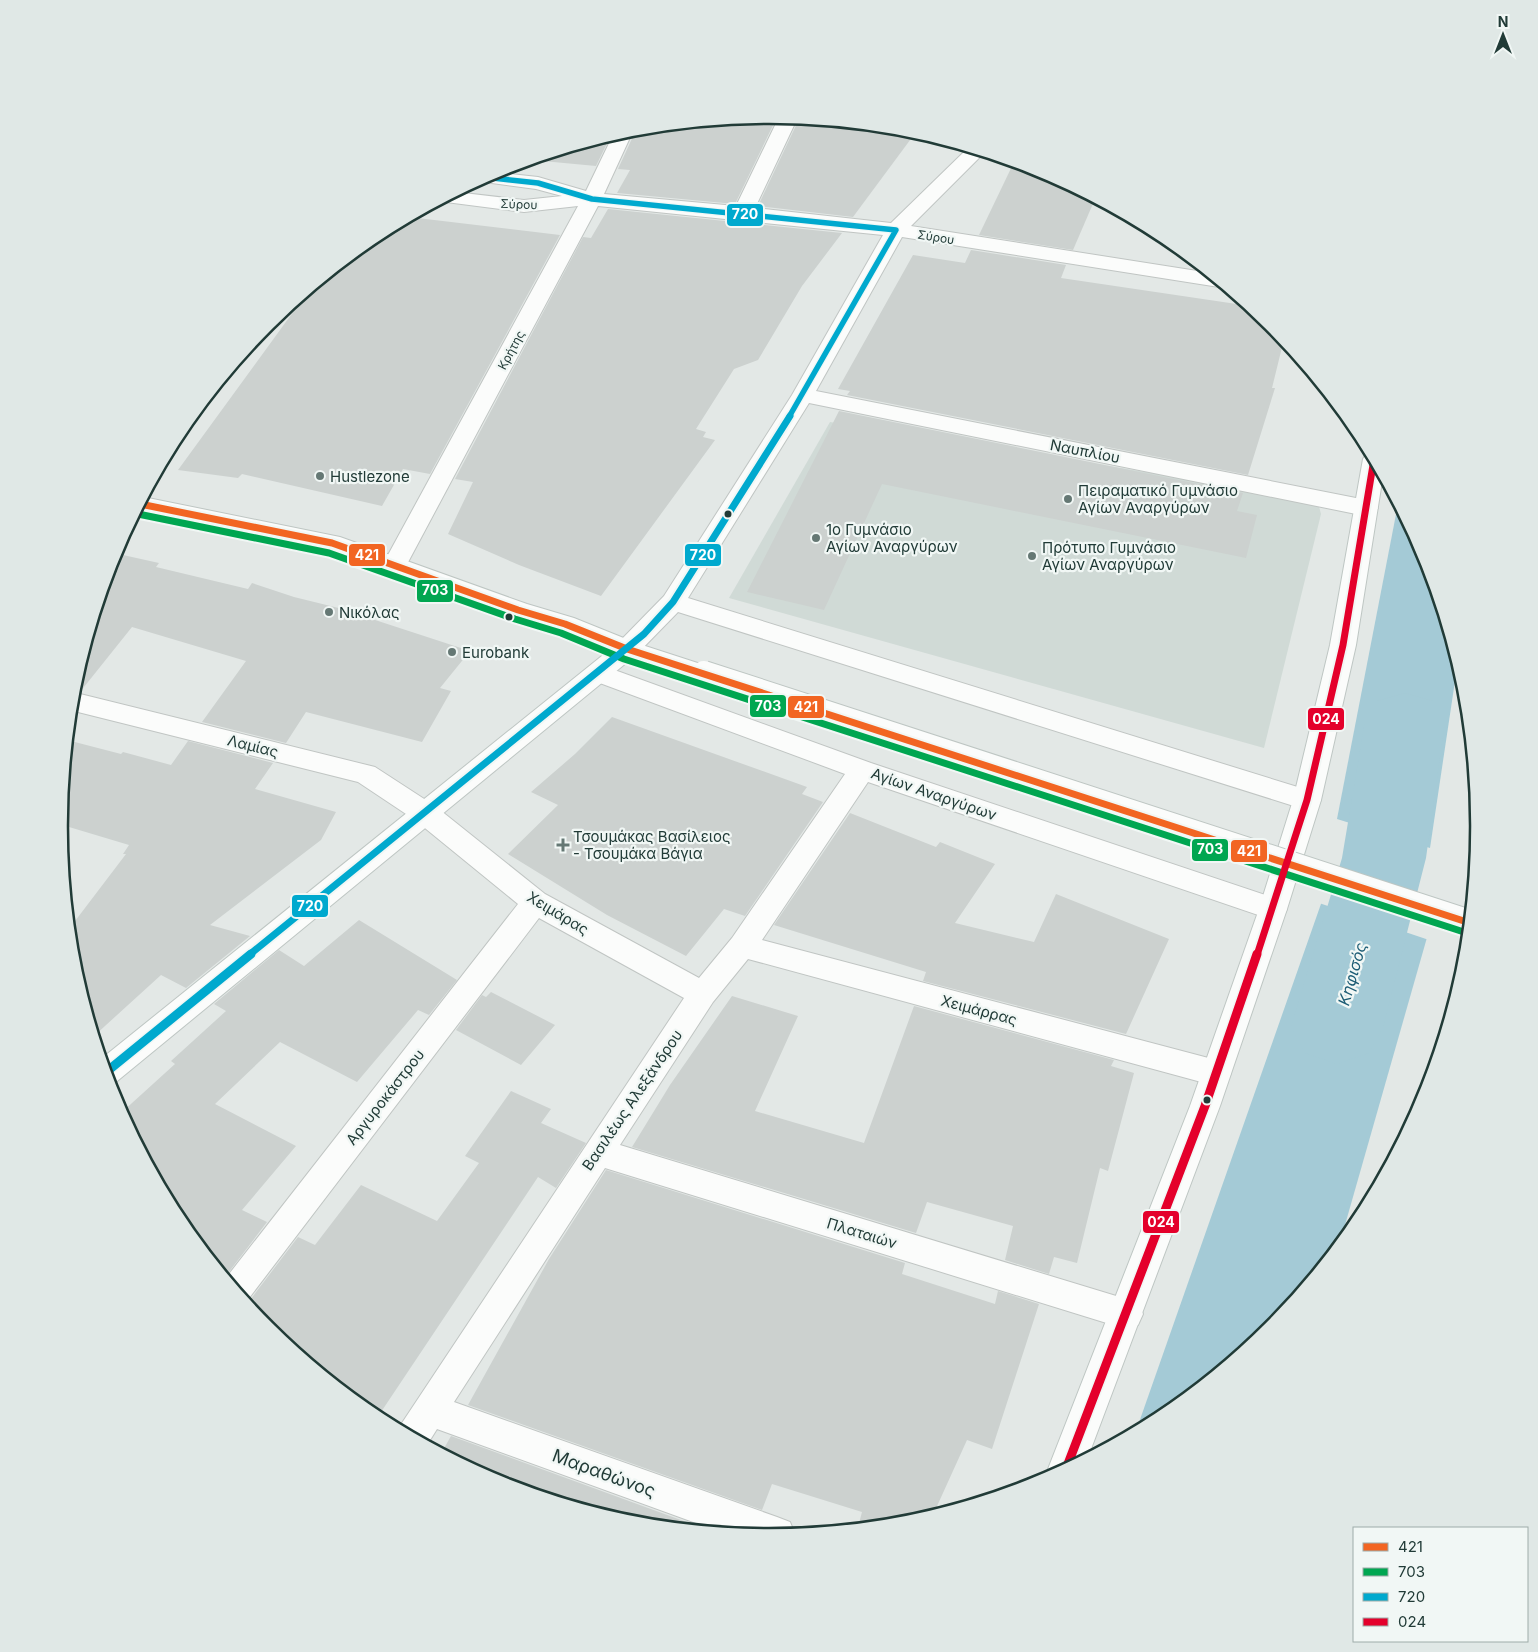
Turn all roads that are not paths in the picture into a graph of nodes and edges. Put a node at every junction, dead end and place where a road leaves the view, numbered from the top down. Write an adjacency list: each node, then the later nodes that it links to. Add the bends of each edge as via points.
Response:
1 (785, 125): 7 (street)
2 (620, 141): 6 (street, Κρήτης)
3 (971, 155): 8 (street)
4 (499, 179): 6 (street, Σύρου, via 538,183)
5 (455, 199): 6 (street, Σύρου, via 524,206)
6 (592, 199): 7 (street, Σύρου); 14 (street, Κρήτης)
7 (743, 213): 8 (street, Σύρου)
8 (896, 230): 9 (street, Σύρου); 10 (street)
9 (1208, 279)
10 (803, 394): 13 (street, Ναυπλίου); 15 (street)
11 (1373, 468): 13 (street)
12 (146, 505): 14 (street, via 332,543)
13 (1366, 508): 20 (street, via 1343,646)
14 (394, 566): 16 (street, via 565,624)
15 (673, 602): 16 (street); 20 (street)
16 (627, 649): 17 (street); 24 (street, bridge)
17 (598, 673): 19 (street, Αγίων Αναργύρων); 21 (street)
18 (79, 703): 21 (street, Λαμίας, via 366,774)
19 (862, 770): 23 (street, Αγίων Αναργύρων); 25 (street, Βασιλέως Αλεξάνδρου)
20 (1307, 800): 23 (street)
21 (425, 813): 22 (street, Χειμάρας); 27 (street)
22 (535, 902): 26 (street, Χειμάρας); 30 (street, Αργυροκάστρου)
23 (1272, 908): 28 (street)
24 (1464, 921)
25 (742, 946): 26 (street, Βασιλέως Αλεξάνδρου); 28 (street, Χειμάρρας)
26 (703, 994): 29 (street, Βασιλέως Αλεξάνδρου)
27 (111, 1067)
28 (1216, 1073): 31 (street)
29 (598, 1152): 31 (street, Πλαταιών); 32 (street, Βασιλέως Αλεξάνδρου)
30 (240, 1286)
31 (1126, 1314): 33 (street)
32 (421, 1423): 34 (street, Μαραθώνος)
33 (1070, 1459)
34 (752, 1527)

